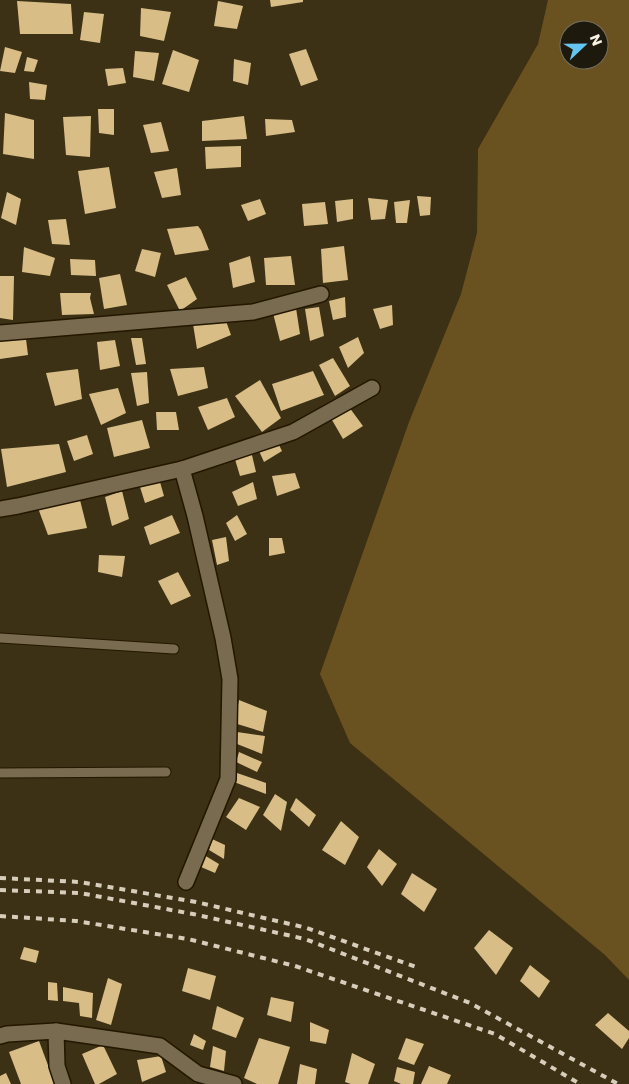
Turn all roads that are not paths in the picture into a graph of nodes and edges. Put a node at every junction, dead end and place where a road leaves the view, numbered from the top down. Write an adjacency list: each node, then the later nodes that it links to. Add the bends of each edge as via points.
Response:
1 (321, 294): 2 (street, via 253,312)
2 (0, 333)
3 (372, 388): 4 (street, via 293,432)
4 (182, 470): 5 (street); 10 (street, via 230,679 228,779)
5 (0, 509)
6 (0, 638): 7 (lane)
7 (174, 649)
8 (166, 772): 9 (lane)
9 (0, 773)
10 (186, 882)
11 (56, 1031): 12 (street); 13 (street, via 57,1066); 14 (street, via 160,1046 198,1074)
12 (0, 1036)
13 (63, 1084)
14 (234, 1084)

